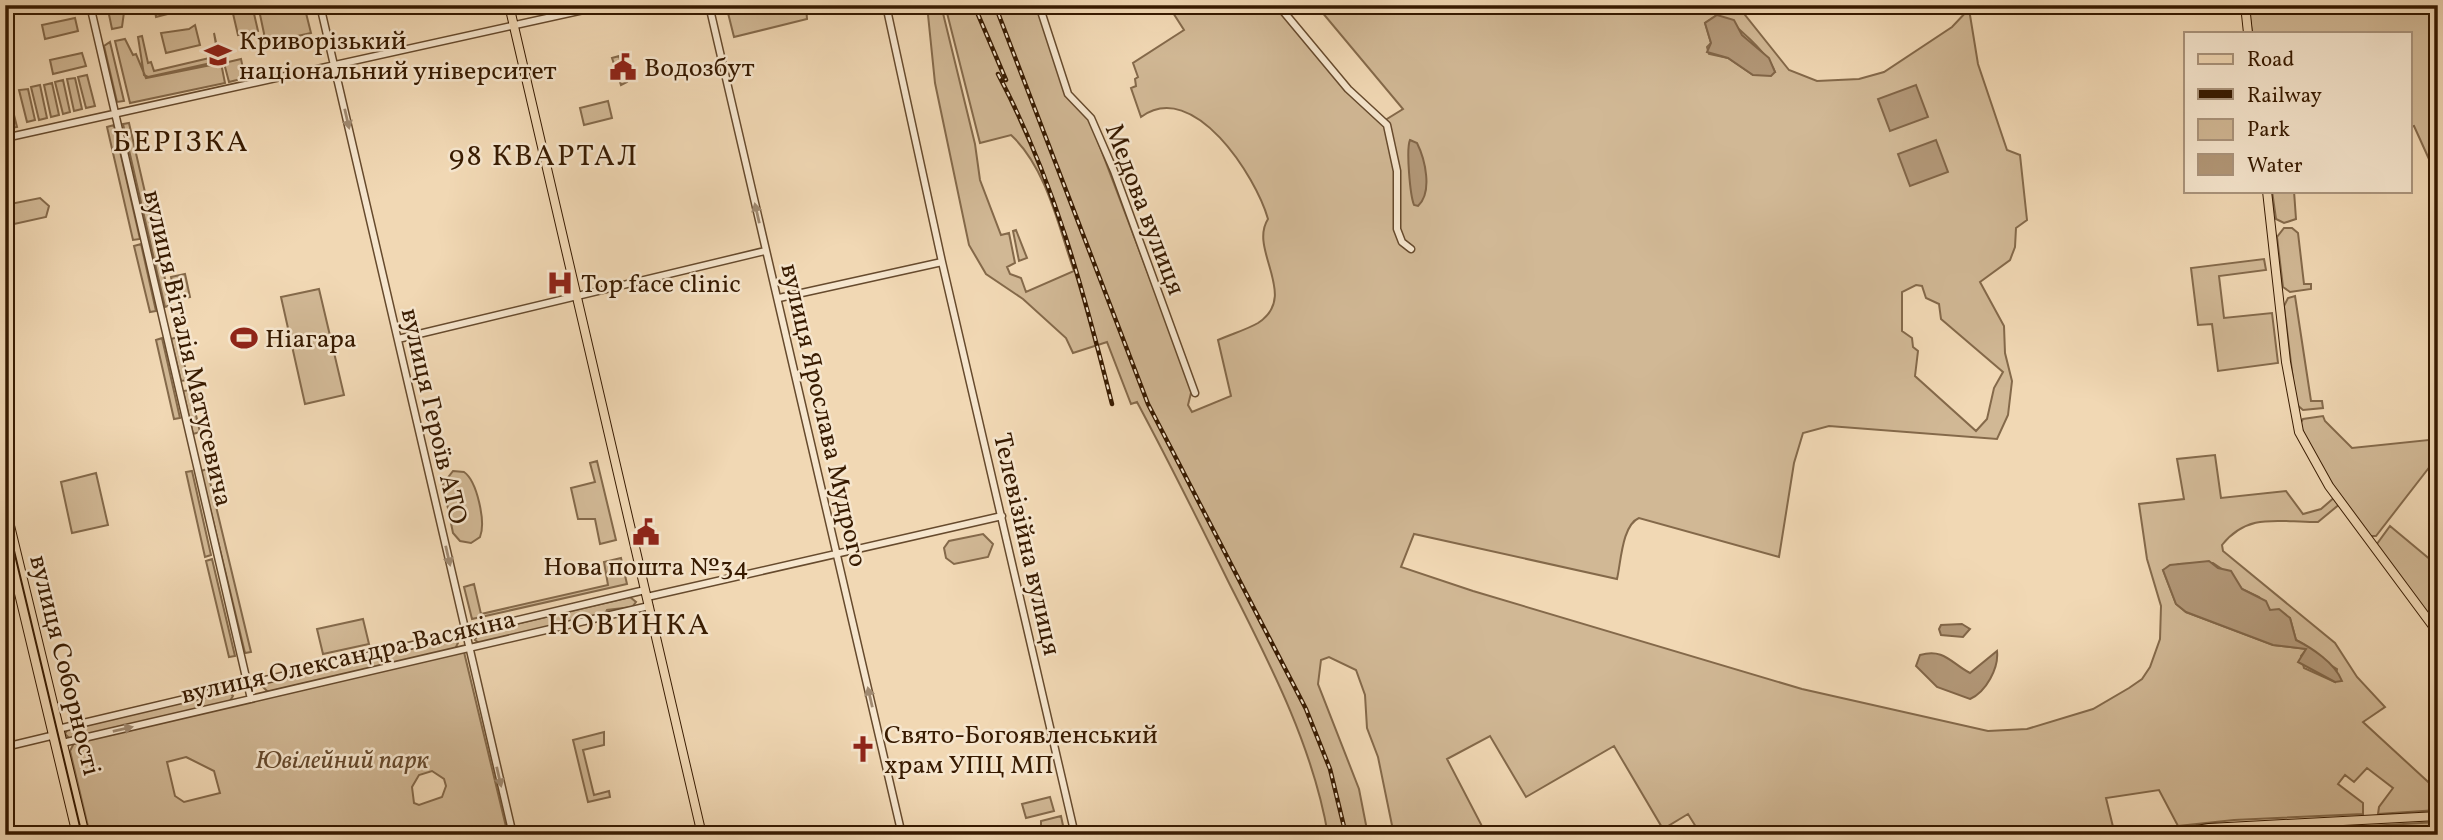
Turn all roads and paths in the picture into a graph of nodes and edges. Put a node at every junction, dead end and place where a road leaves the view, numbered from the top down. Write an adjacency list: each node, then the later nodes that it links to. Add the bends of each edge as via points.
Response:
1 (90, 5): 13 (street, вулиця Віталія Матусевича)
2 (320, 5): 12 (street, вулиця Героїв АТО)
3 (509, 5): 10 (main road)
4 (606, 5): 10 (street)
5 (709, 5): 17 (street, вулиця Ярослава Мудрого, one-way to 5)
6 (886, 5): 18 (street, Телевізійна вулиця)
7 (1039, 5): 22 (street, Медова вулиця, via 1068,94 1091,118 1114,172)
8 (1278, 5): 16 (street, via 1348,89 1387,125 1398,170 1397,229)
9 (2245, 5): 11 (main road)
10 (513, 27): 12 (street); 19 (main road)
11 (2248, 32)
12 (334, 66): 13 (street); 21 (street, вулиця Героїв АТО, one-way to 21)
13 (115, 115): 14 (street); 33 (street, вулиця Віталія Матусевича)
14 (5, 138)
15 (2267, 192): 31 (main road, via 2286,362 2299,432 2329,486)
16 (1411, 249)
17 (765, 251): 19 (street); 20 (street, вулиця Ярослава Мудрого)
18 (942, 262): 20 (street); 24 (street, Телевізійна вулиця)
19 (577, 296): 21 (street); 29 (main road)
20 (779, 298): 26 (street, вулиця Ярослава Мудрого)
21 (398, 339): 30 (street, вулиця Героїв АТО, one-way to 30)
22 (1195, 393)
23 (5, 505): 35 (main road, вулиця Соборності)
24 (1002, 516): 26 (street, вулиця Олександра Васякіна); 43 (street, Телевізійна вулиця)
25 (5, 535): 27 (main road, вулиця Соборності)
26 (838, 553): 29 (street, вулиця Олександра Васякіна); 42 (street, вулиця Ярослава Мудрого, one-way to 26)
27 (18, 586): 28 (street); 35 (main road, вулиця Соборності)
28 (5, 593)
29 (647, 598): 30 (street, вулиця Олександра Васякіна); 32 (street, вулиця Олександра Васякіна); 41 (main road)
30 (466, 633): 32 (street, вулиця Героїв АТО); 33 (street, вулиця Олександра Васякіна)
31 (2438, 633)
32 (470, 648): 34 (street, вулиця Олександра Васякіна); 40 (street, вулиця Героїв АТО, one-way to 40)
33 (247, 683): 34 (street, вулиця Віталія Матусевича); 35 (street, вулиця Олександра Васякіна)
34 (251, 699): 35 (street, вулиця Олександра Васякіна, one-way to 34)
35 (58, 736): 36 (street); 38 (main road, вулиця Соборності); 39 (main road, вулиця Соборності)
36 (5, 747)
37 (2438, 816): 44 (main road, via 2209,828)
38 (77, 835)
39 (85, 835)
40 (513, 835)
41 (702, 835)
42 (902, 835)
43 (1075, 835)
44 (2164, 835)

